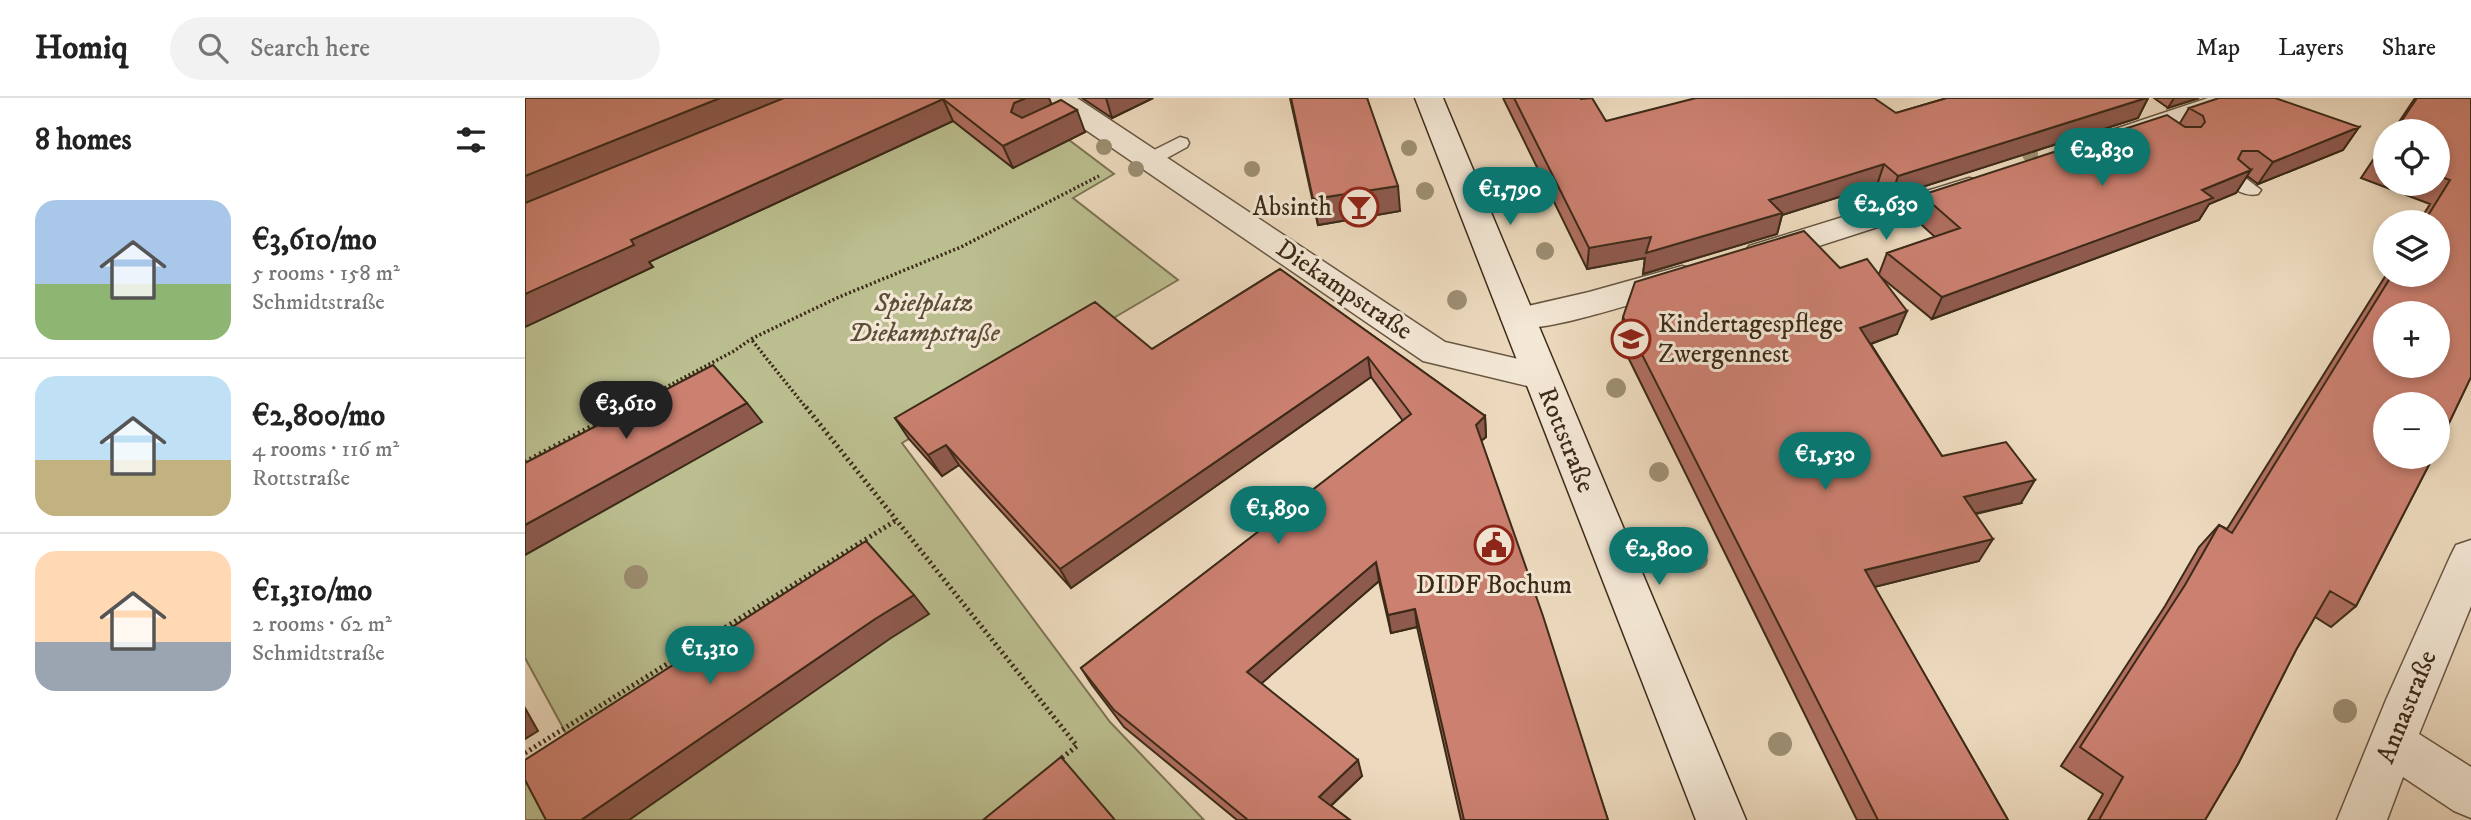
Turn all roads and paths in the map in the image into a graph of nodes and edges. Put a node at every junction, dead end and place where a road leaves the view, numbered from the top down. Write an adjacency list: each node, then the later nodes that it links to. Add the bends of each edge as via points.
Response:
1 (1429, 98): 9 (street, Rottstraße)
2 (2243, 100): 5 (street)
3 (1061, 109): 6 (street, Diekampstraße)
4 (1181, 143): 6 (lane)
5 (2097, 145)
6 (1150, 160): 11 (street, Diekampstraße, via 1435,352)
7 (1111, 170): 10 (path, via 961,247)
8 (1996, 178): 9 (street, via 1718,266 1589,304)
9 (1518, 319): 11 (street, Rottstraße)
10 (751, 339): 12 (path); 13 (path)
11 (1541, 376): 19 (street, Rottstraße)
12 (525, 463)
13 (895, 521): 16 (path); 17 (path, via 1077,746)
14 (2471, 557): 15 (street, Annastraße)
15 (2392, 743): 18 (street); 20 (street, Annastraße)
16 (525, 753)
17 (1057, 762)
18 (2471, 794)
19 (1721, 820)
20 (2363, 820)

